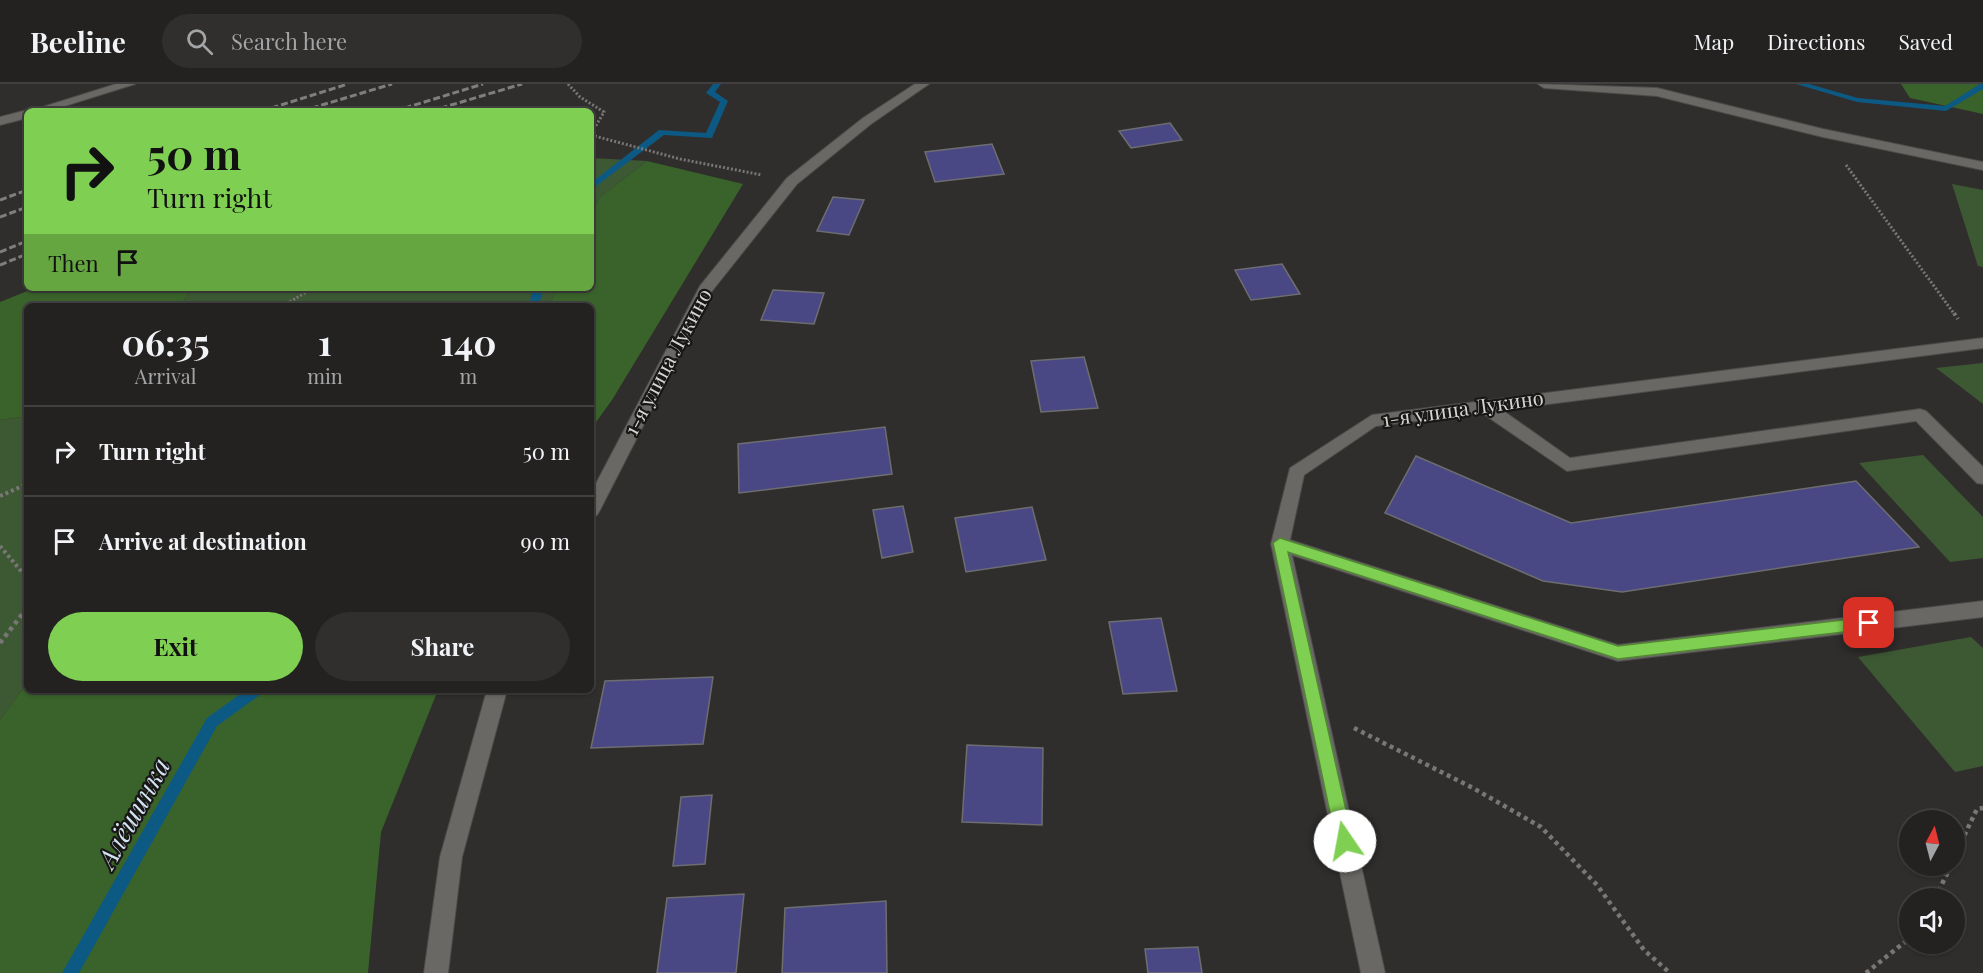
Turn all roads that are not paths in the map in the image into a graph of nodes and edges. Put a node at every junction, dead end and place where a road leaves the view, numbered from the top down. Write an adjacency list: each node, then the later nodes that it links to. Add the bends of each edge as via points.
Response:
1 (129, 84): 4 (street)
2 (923, 84): 11 (street, 1-я улица Лукино, via 792,181 705,289)
3 (1544, 84): 7 (street, via 1657,92 1823,133)
4 (46, 108)
5 (24, 115): 6 (street)
6 (0, 121)
7 (1983, 166)
8 (1979, 343): 9 (street, 1-я улица Лукино)
9 (1483, 405): 10 (street, via 1567,465 1920,415); 12 (street, 1-я улица Лукино, via 1372,421 1306,465 1296,472)
10 (1983, 478)
11 (594, 504)
12 (1280, 543): 13 (street, via 1618,652); 16 (street, 1-я улица Лукино)
13 (1983, 609)
14 (496, 693): 15 (street, via 451,857)
15 (436, 973)
16 (1373, 973)

